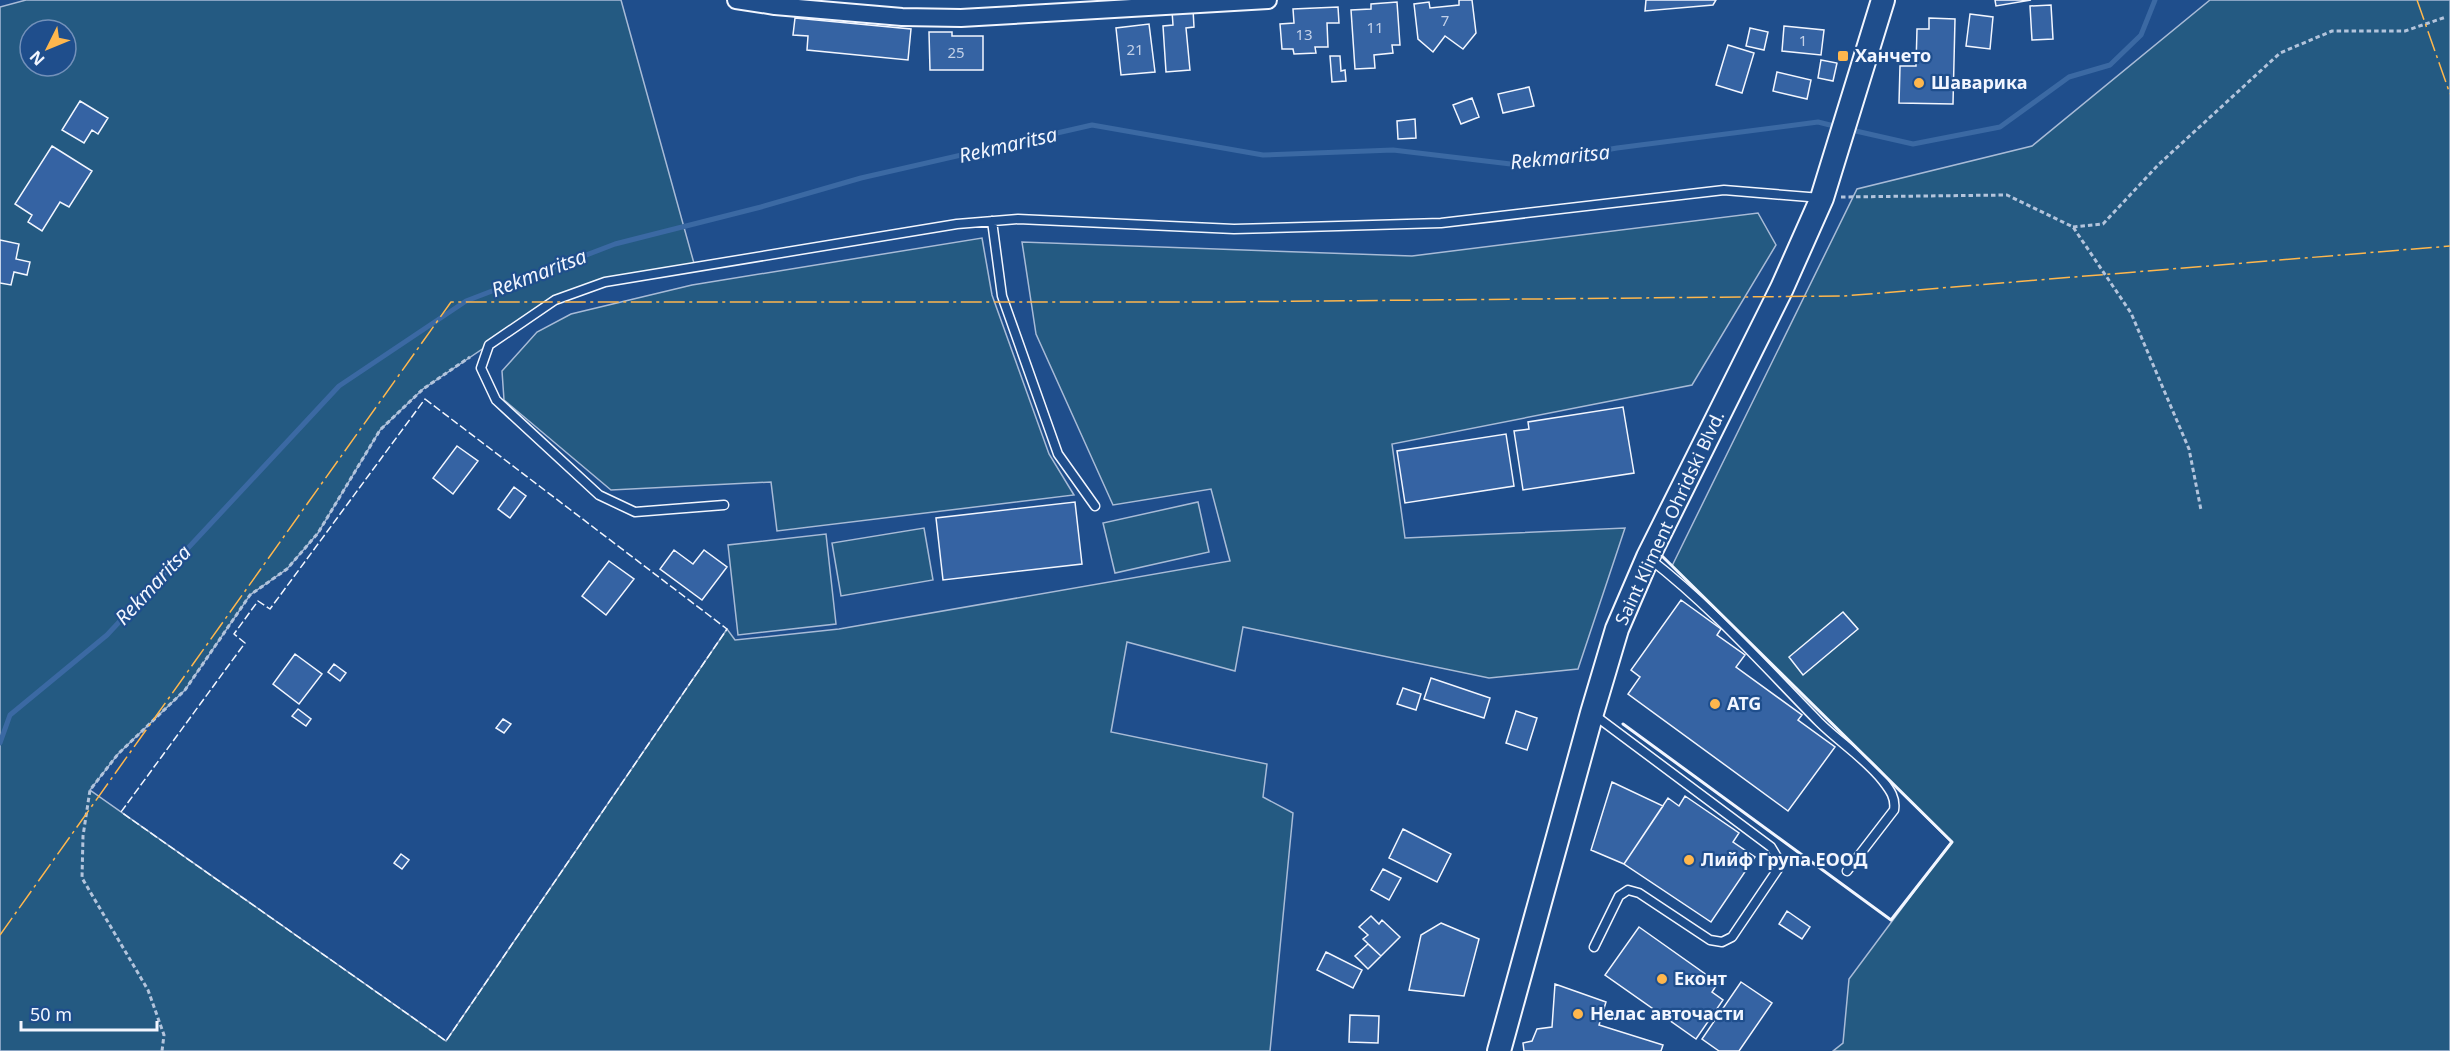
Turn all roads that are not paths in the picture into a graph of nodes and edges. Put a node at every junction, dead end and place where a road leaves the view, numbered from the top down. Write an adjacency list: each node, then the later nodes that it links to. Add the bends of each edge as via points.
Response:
1 (736, 0): 2 (street, via 833,11 961,18)
2 (1268, 0)
3 (1879, 2): 4 (main road, Saint Kliment Ohridski Blvd.)
4 (1824, 190): 5 (lane, via 1724,190 1441,223 1234,229); 8 (main road, Saint Kliment Ohridski Blvd., via 1782,288)
5 (992, 221): 6 (lane, via 605,282 555,300 489,345 481,368 496,400 599,495 634,512); 7 (lane, via 1002,296 1058,454)
6 (724, 505)
7 (1095, 506)
8 (1648, 557): 9 (main road, Saint Kliment Ohridski Blvd., via 1617,629); 10 (lane, via 1682,584 1893,794 1894,810)
9 (1592, 713): 11 (lane, via 1771,847 1778,869 1732,937 1722,942 1710,940 1639,893 1628,890 1619,896); 12 (main road, Saint Kliment Ohridski Blvd.)
10 (1847, 871)
11 (1594, 947)
12 (1499, 1051)

